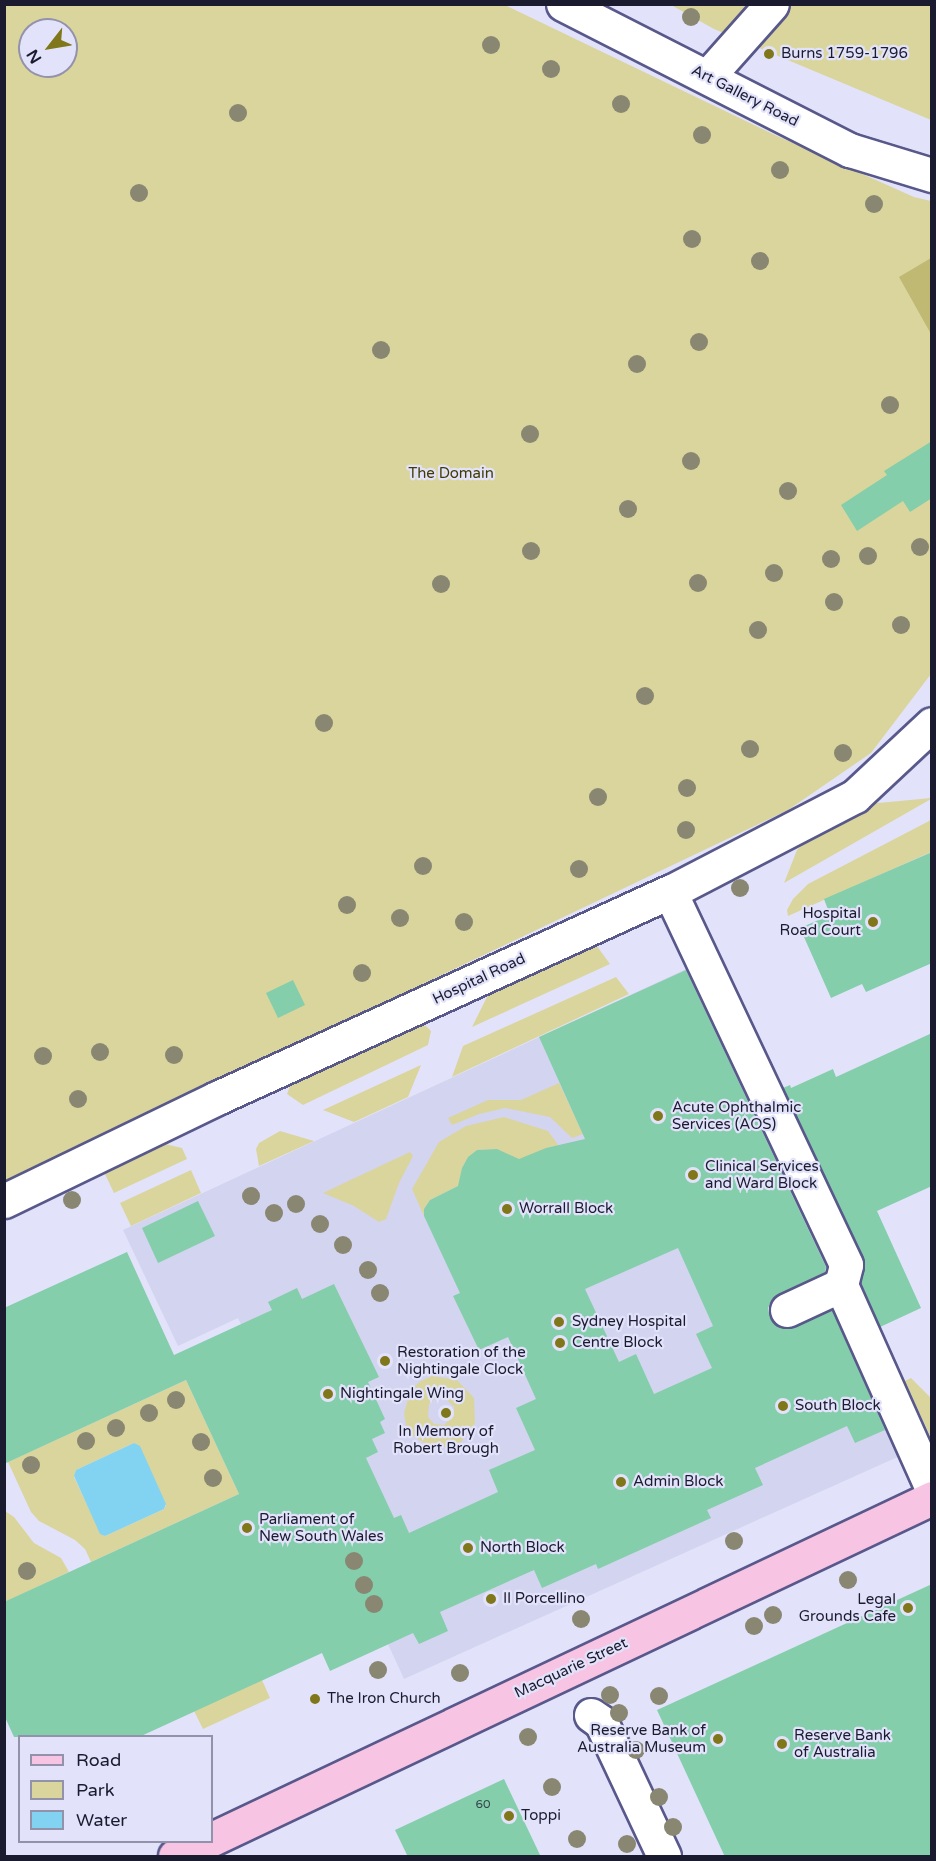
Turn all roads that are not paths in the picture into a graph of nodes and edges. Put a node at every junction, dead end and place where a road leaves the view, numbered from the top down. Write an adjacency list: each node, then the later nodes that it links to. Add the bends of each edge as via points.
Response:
1 (563, 4): 3 (street, Art Gallery Road)
2 (772, 4): 3 (street)
3 (708, 76): 4 (street, Art Gallery Road, via 850,150)
4 (932, 175)
5 (932, 724): 6 (street, Hospital Road, via 855,796)
6 (670, 892): 7 (street, Hospital Road, via 234,1090); 8 (street, via 846,1265)
7 (4, 1200)
8 (841, 1285): 9 (street); 10 (street)
9 (787, 1310)
10 (932, 1488)
11 (932, 1498): 13 (main road, Macquarie Street)
12 (591, 1715): 16 (street, via 601,1722)
13 (213, 1839)
14 (205, 1843): 15 (main road)
15 (176, 1857)
16 (664, 1857)

